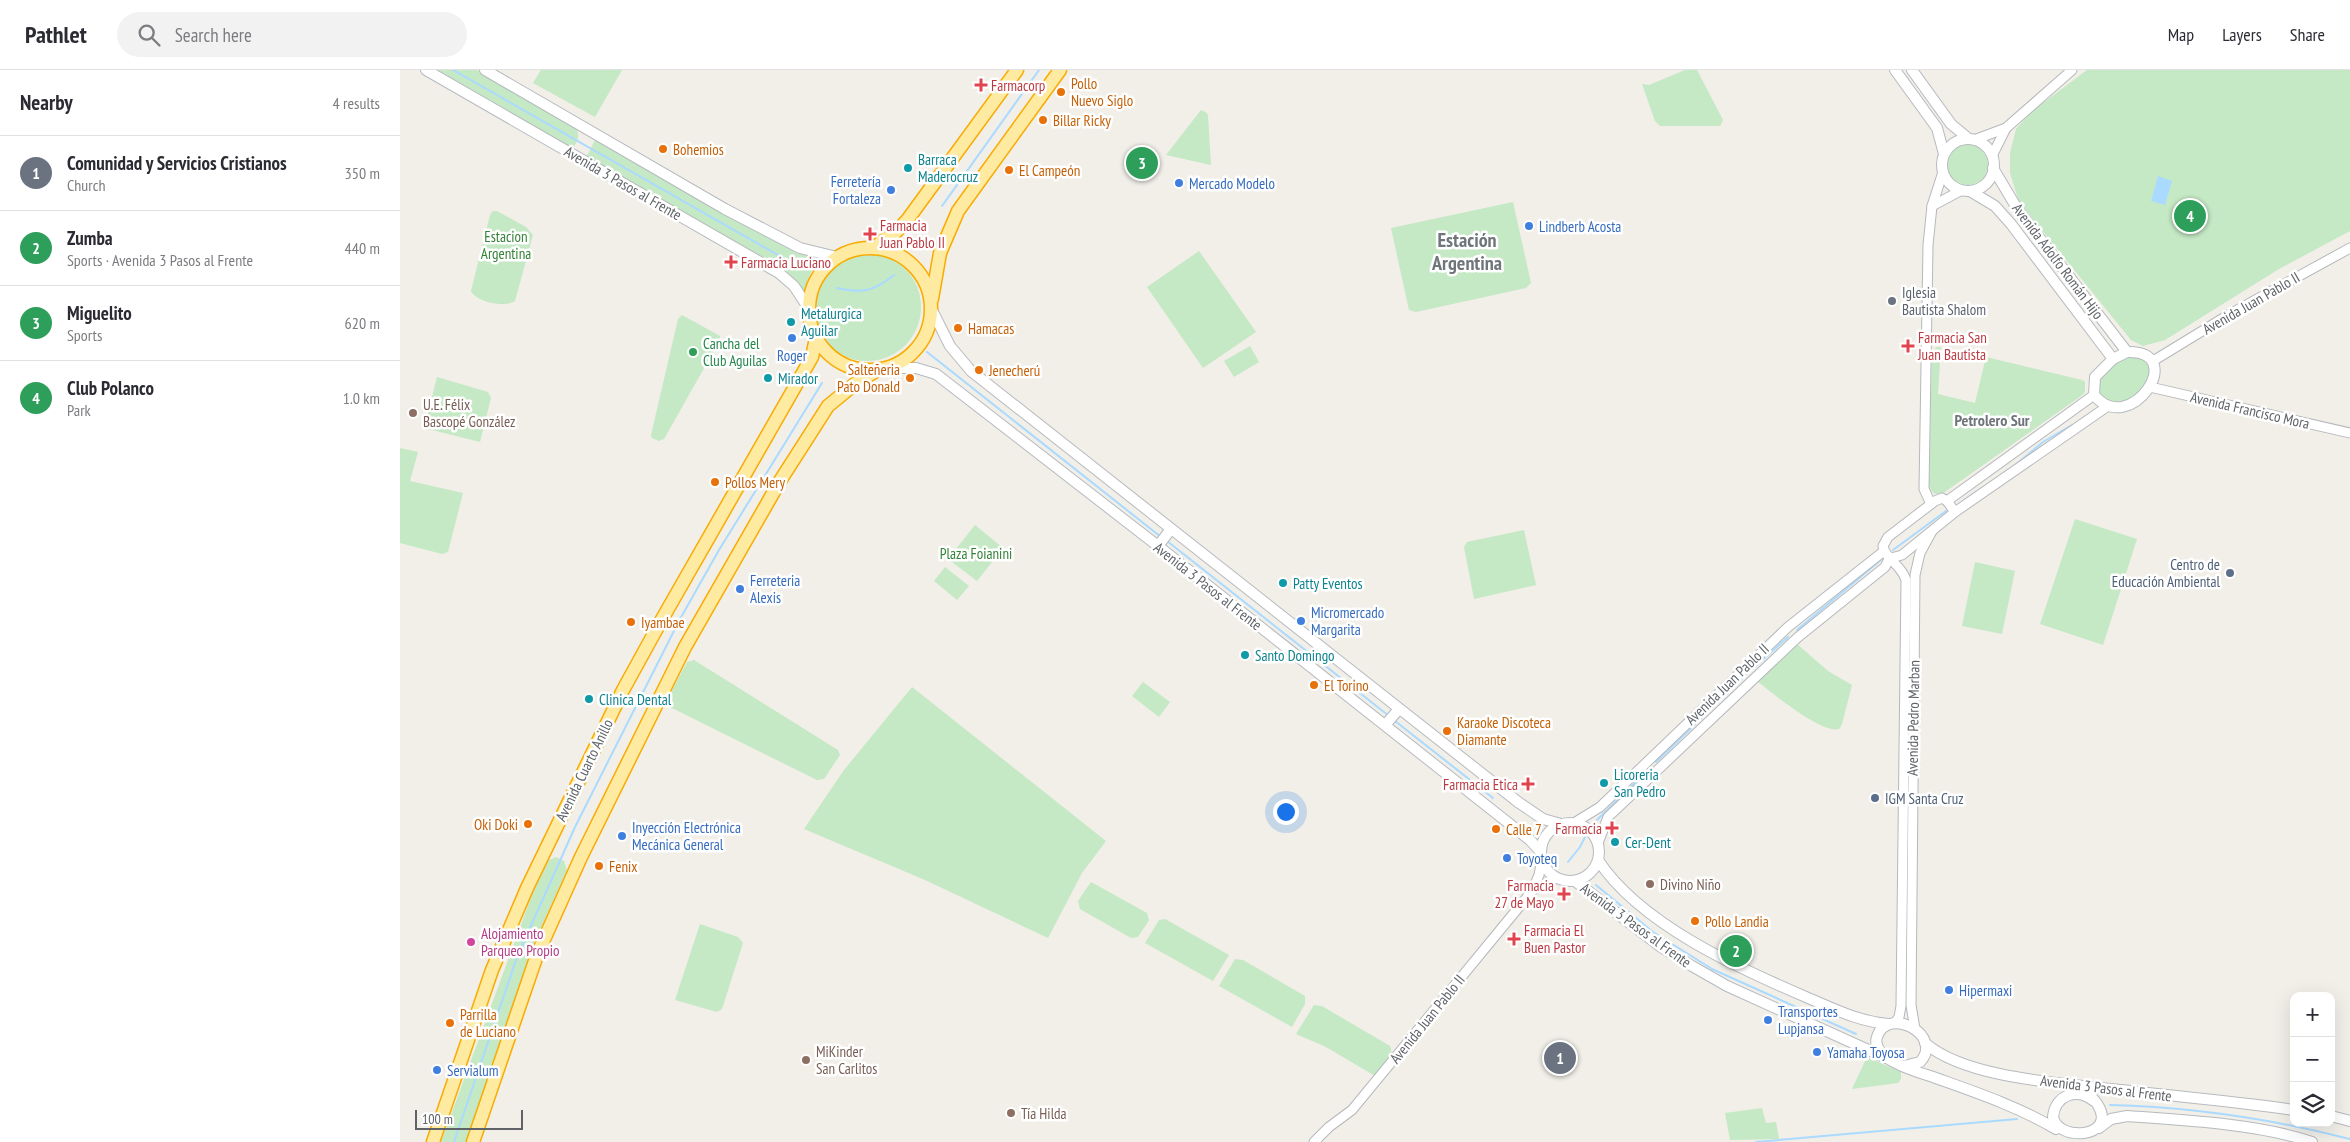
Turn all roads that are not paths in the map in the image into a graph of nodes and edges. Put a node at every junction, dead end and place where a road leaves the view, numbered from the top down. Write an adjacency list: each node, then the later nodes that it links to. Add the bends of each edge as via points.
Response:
1 (426, 70): 22 (main road, Avenida 3 Pasos al Frente, via 779,273 794,286)
2 (485, 70): 20 (main road, Avenida 3 Pasos al Frente, via 783,239 800,248)
3 (1017, 70): 18 (highway, via 908,219)
4 (1060, 70): 21 (highway, via 958,211 940,253)
5 (1895, 70): 8 (main road)
6 (1912, 70): 9 (main road)
7 (2072, 70): 10 (street)
8 (1920, 104): 9 (main road); 12 (main road, via 1937,128)
9 (1951, 124): 11 (main road)
10 (2006, 128): 11 (street); 13 (street)
11 (1971, 140): 12 (main road, via 1954,143); 13 (main road, via 1982,144)
12 (1944, 154): 15 (main road)
13 (1992, 156): 14 (main road)
14 (1993, 168): 16 (main road, via 1986,184); 24 (main road, Avenida Adolfo Román Hijo, via 2018,210)
15 (1943, 172): 16 (main road, via 1950,184); 17 (street)
16 (1966, 190): 17 (street); 25 (main road, Avenida Adolfo Román Hijo, via 1995,206 2012,224)
17 (1932, 206): 33 (street, via 1928,245 1924,489)
18 (873, 248): 20 (highway, via 854,250); 21 (highway, via 897,254 912,264 927,285)
19 (2350, 248): 26 (street, Avenida Juan Pablo II)
20 (837, 257): 22 (highway, via 816,280)
21 (931, 307): 27 (highway, via 928,330 918,347 904,360); 36 (main road, Avenida 3 Pasos al Frente, via 950,346 971,371)
22 (809, 309): 23 (highway)
23 (816, 338): 27 (highway, via 845,364 862,369); 60 (highway, Avenida Cuarto Anillo, via 809,364 665,612 624,690 527,888 492,970)
24 (2127, 352): 25 (main road); 26 (main road, via 2144,354)
25 (2113, 358): 29 (main road, via 2096,377)
26 (2153, 361): 28 (main road, via 2155,369)
27 (882, 368): 36 (main road, Avenida 3 Pasos al Frente, via 916,368 936,374); 61 (highway, via 856,383 828,406 780,481 685,647 536,955)
28 (2150, 387): 30 (main road, via 2130,405); 31 (street, Avenida Francisco Mora)
29 (2094, 396): 30 (main road); 32 (street)
30 (2108, 406): 34 (street)
31 (2350, 433)
32 (1947, 501): 33 (street, via 1938,499); 34 (street)
33 (1931, 504): 37 (street, via 1888,537 1883,546)
34 (1955, 512): 35 (street)
35 (1932, 531): 37 (street, via 1902,555); 48 (street, Avenida Pedro Marban, via 1920,553 1915,575 1911,995)
36 (1164, 537): 38 (main road, Avenida 3 Pasos al Frente); 38 (main road, Avenida 3 Pasos al Frente)
37 (1889, 555): 39 (street, Avenida Juan Pablo II, via 1788,627 1600,807); 41 (street, Avenida Juan Pablo II, via 1885,567 1797,638 1608,817); 47 (street, Avenida Pedro Marban, via 1901,568 1906,580 1901,1006 1899,1017)
38 (1392, 716): 40 (main road, Avenida 3 Pasos al Frente, via 1543,819); 42 (main road, Avenida 3 Pasos al Frente, via 1530,840)
39 (1574, 823): 40 (main road); 41 (main road, via 1591,832)
40 (1561, 824): 42 (main road, via 1544,837)
41 (1598, 843): 43 (main road)
42 (1541, 856): 44 (main road); 46 (street, Avenida Juan Pablo II)
43 (1598, 860): 45 (main road, via 1590,874); 47 (main road, Avenida 3 Pasos al Frente, via 1611,879 1631,898 1656,918 1702,946 1760,976 1857,1018)
44 (1556, 878): 45 (main road); 46 (street, Avenida Juan Pablo II)
45 (1575, 881): 50 (main road, Avenida 3 Pasos al Frente, via 1661,947 1727,986)
46 (1533, 890): 62 (street, Avenida Juan Pablo II, via 1352,1110)
47 (1892, 1024): 48 (main road, via 1909,1025); 50 (main road, via 1880,1031 1876,1043)
48 (1915, 1029): 49 (main road)
49 (1925, 1043): 51 (main road, via 1923,1058 1915,1065); 52 (main road, Avenida 3 Pasos al Frente, via 1940,1053 1985,1069)
50 (1886, 1058): 51 (main road)
51 (1904, 1066): 59 (main road, via 2010,1104)
52 (2081, 1086): 53 (main road); 54 (main road); 55 (main road, Avenida 3 Pasos al Frente)
53 (2064, 1097): 54 (main road, via 2076,1093); 59 (main road, via 2053,1111)
54 (2094, 1101): 58 (main road, via 2101,1114)
55 (2290, 1110)
56 (2335, 1117): 57 (main road)
57 (2350, 1121)
58 (2097, 1134): 59 (main road, via 2078,1141); 63 (main road, Avenida 3 Pasos al Frente, via 2111,1119 2127,1116 2247,1128)
59 (2059, 1135)
60 (433, 1142)
61 (473, 1142)
62 (1315, 1142)
63 (2312, 1142)

